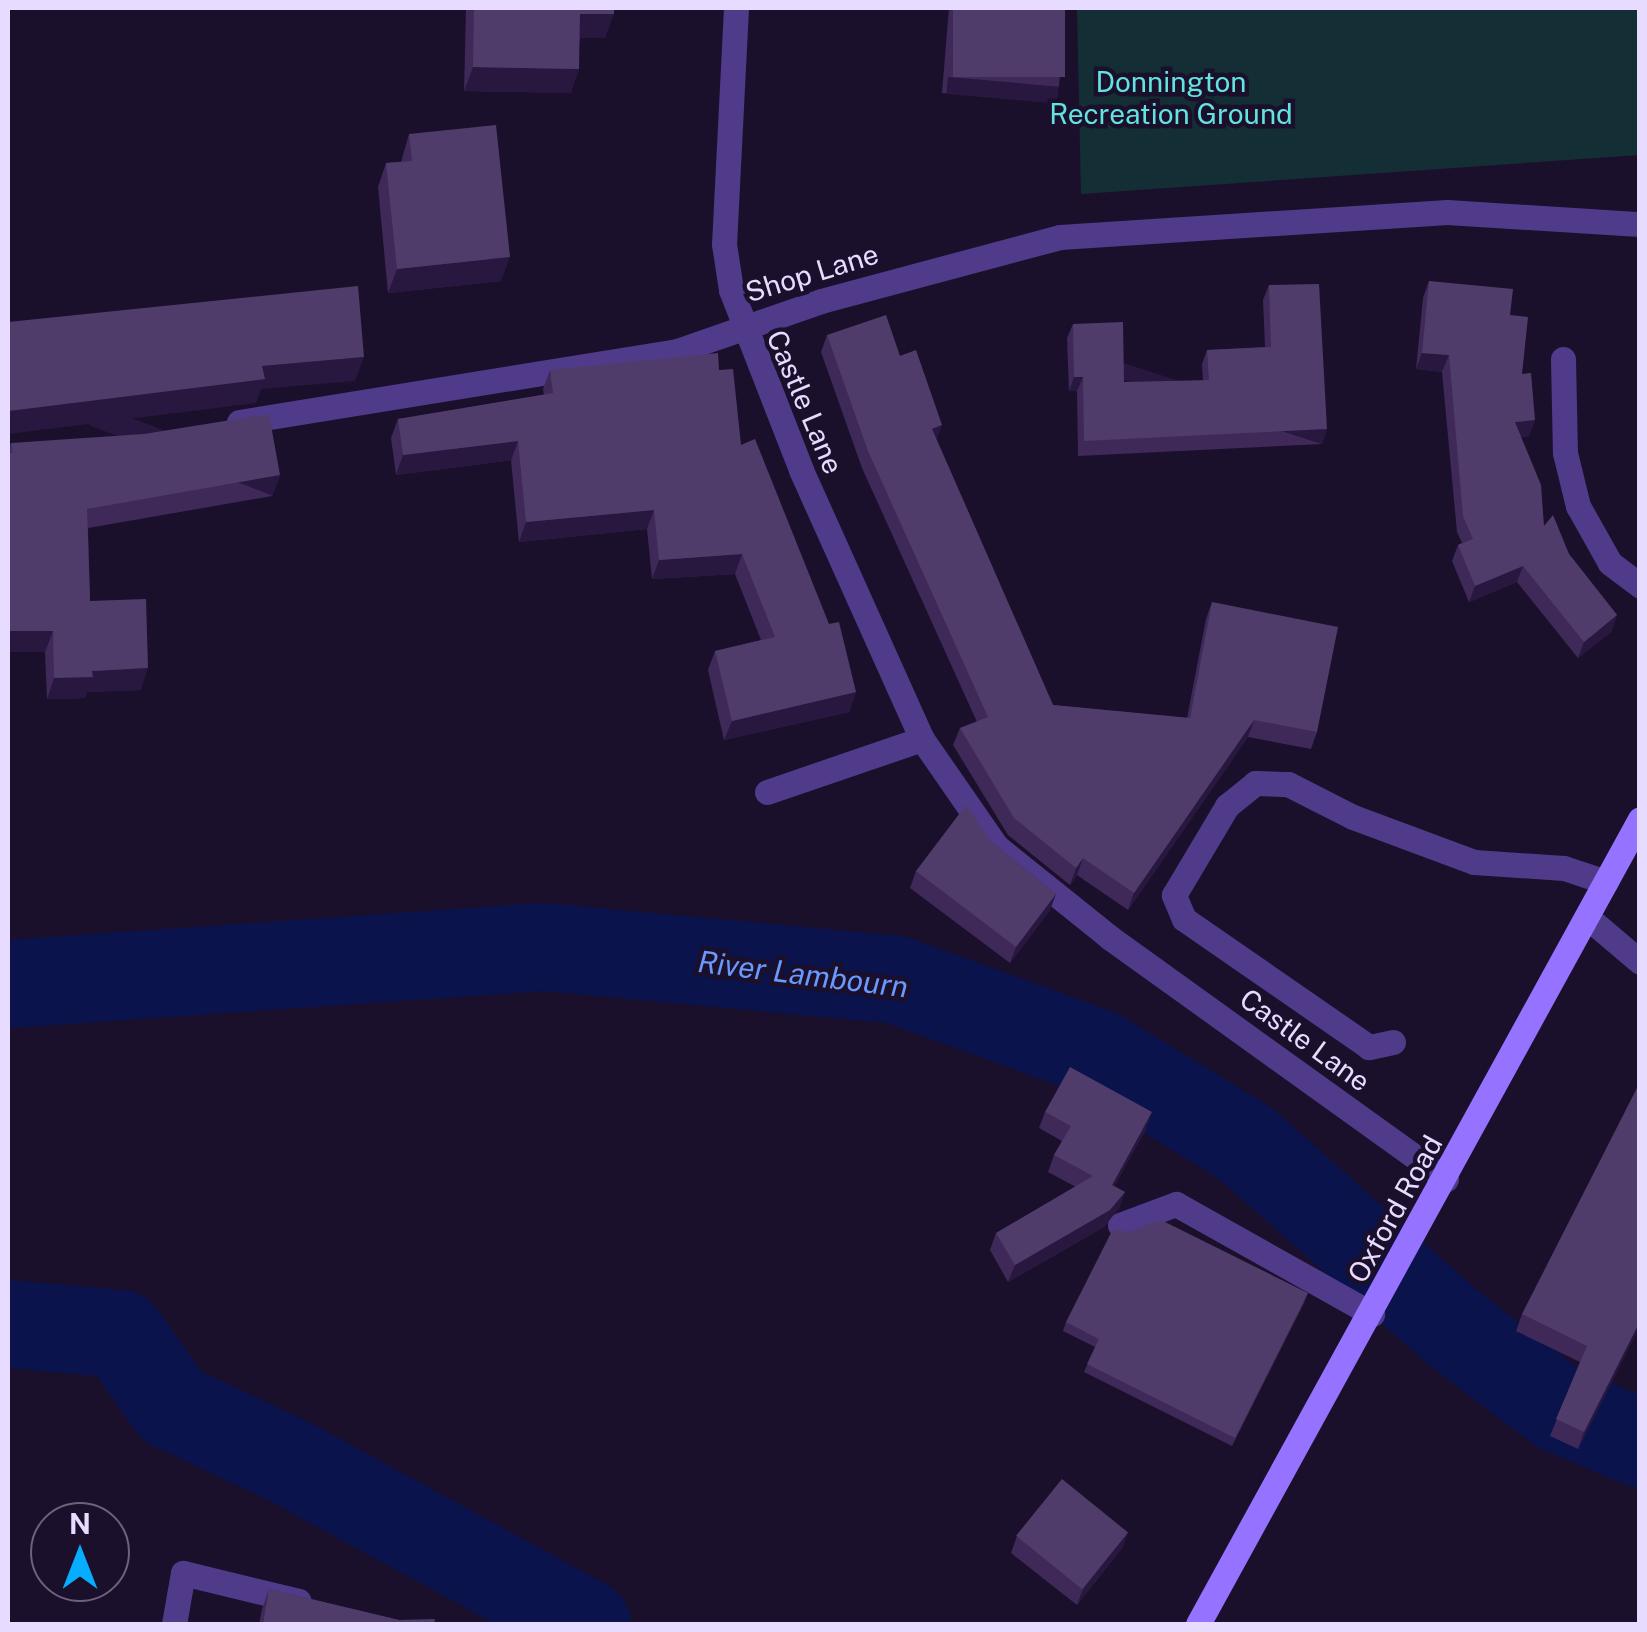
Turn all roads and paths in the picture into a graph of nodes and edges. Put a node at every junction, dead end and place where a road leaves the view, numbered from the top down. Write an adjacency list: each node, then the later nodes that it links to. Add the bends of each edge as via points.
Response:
1 (736, 8): 3 (street, Castle Lane, via 724,244)
2 (1640, 224): 3 (street, Shop Lane, via 1447,212 1060,237)
3 (741, 327): 5 (street, Shop Lane, via 678,351); 7 (street, Castle Lane)
4 (1563, 359): 6 (street, via 1565,452 1578,506 1610,563)
5 (212, 426)
6 (1640, 586)
7 (922, 738): 8 (street); 14 (street, Castle Lane, via 996,846 1109,937)
8 (768, 792)
9 (1640, 818): 10 (main road, Oxford Road)
10 (1606, 882): 11 (main road, Oxford Road); 13 (street, via 1564,868 1474,862 1353,817 1288,784 1255,784 1227,806 1174,894 1184,919 1369,1047)
11 (1587, 917): 12 (street); 14 (main road, Oxford Road)
12 (1640, 962)
13 (1393, 1042)
14 (1446, 1179): 16 (main road, Oxford Road)
15 (1120, 1224): 16 (street, via 1176,1204)
16 (1377, 1304): 19 (main road, Oxford Road)
17 (319, 1606): 18 (street, via 183,1572)
18 (174, 1624)
19 (1198, 1624)

